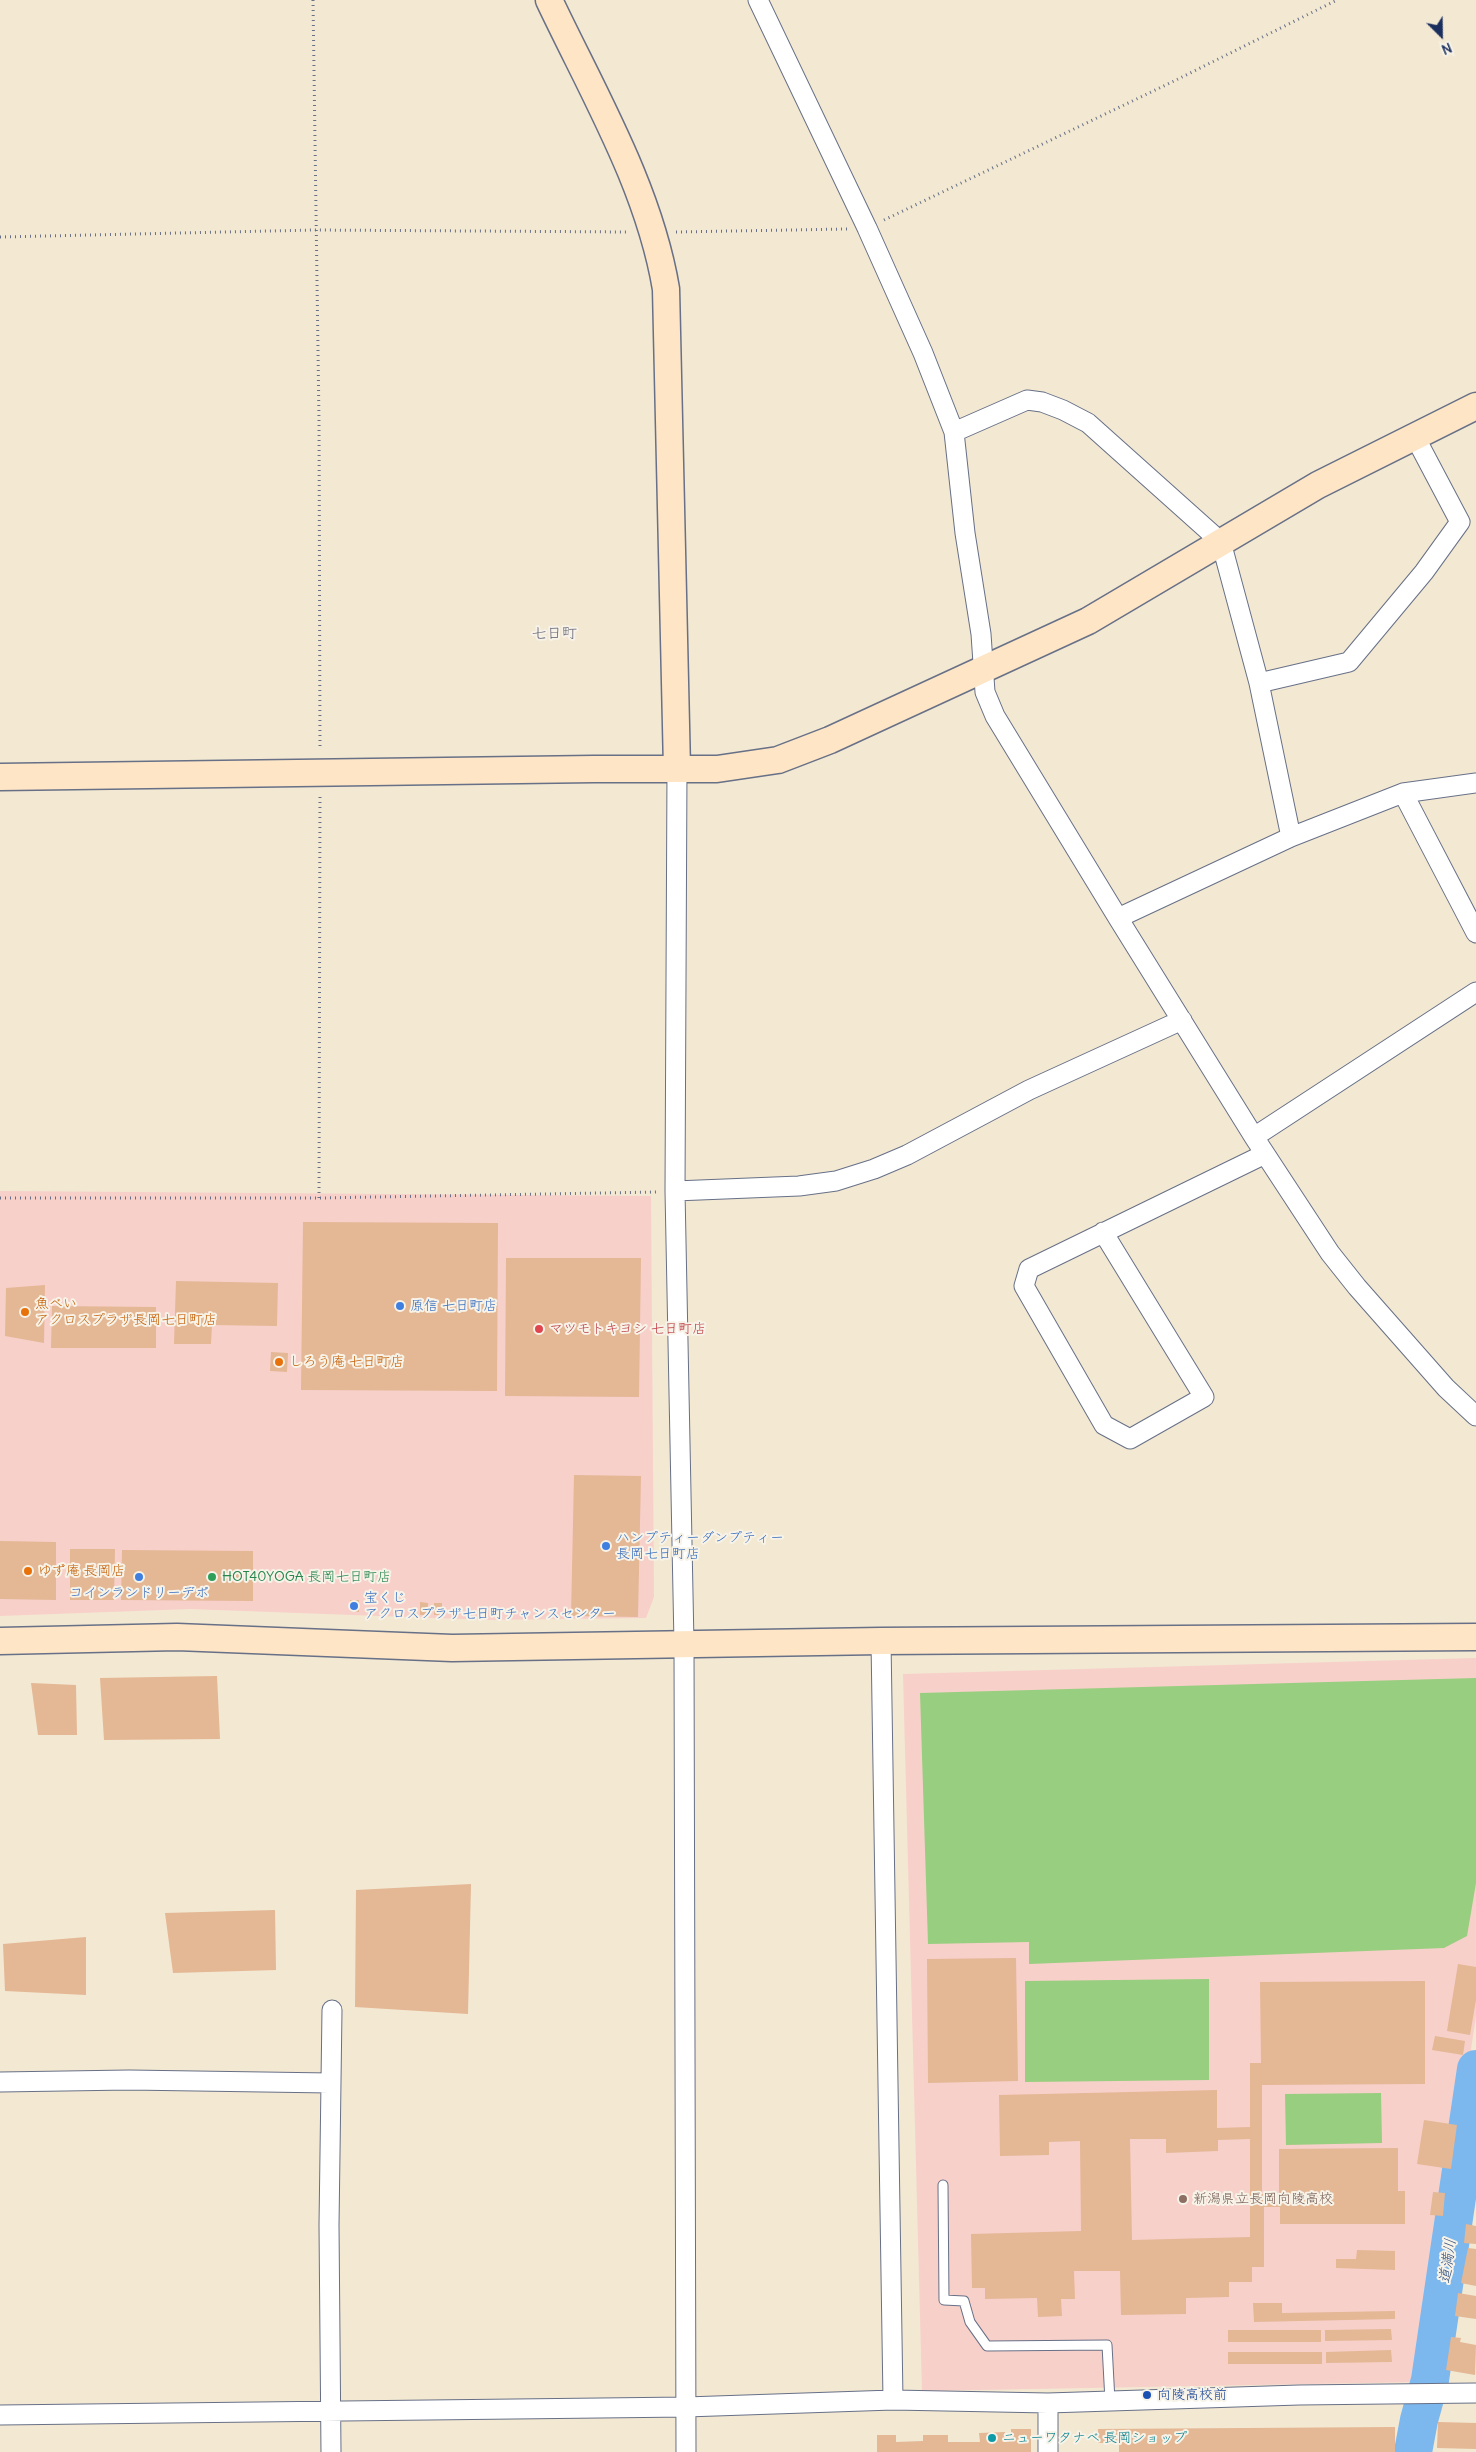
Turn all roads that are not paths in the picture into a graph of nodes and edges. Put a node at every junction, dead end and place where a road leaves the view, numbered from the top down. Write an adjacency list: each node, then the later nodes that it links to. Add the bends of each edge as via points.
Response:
1 (549, 0): 9 (street, via 639,188 654,233 666,289)
2 (758, 0): 4 (street, via 867,228)
3 (1476, 406): 5 (street)
4 (954, 432): 6 (street, via 1028,400 1063,410 1088,423); 7 (street, via 981,634)
5 (1414, 435): 6 (street, via 1318,485); 8 (street, via 1460,522 1424,572 1349,662)
6 (1221, 542): 7 (street, via 1088,621); 8 (street)
7 (982, 671): 9 (street, via 778,760 743,767); 14 (street, via 985,692 995,716)
8 (1259, 682): 13 (street)
9 (677, 769): 10 (street); 20 (street)
10 (0, 777)
11 (1476, 783): 12 (street)
12 (1403, 793): 13 (street); 15 (street)
13 (1291, 837): 14 (street)
14 (1118, 918): 17 (street)
15 (1476, 933)
16 (1476, 992): 18 (street)
17 (1182, 1020): 18 (street); 20 (street, via 1029,1090 907,1155 874,1169 836,1181 799,1186)
18 (1254, 1137): 19 (street)
19 (1265, 1154): 21 (street); 22 (street, via 1330,1253 1357,1287 1446,1388)
20 (675, 1191): 26 (street)
21 (1103, 1232): 21 (street, via 1029,1269 1024,1286 1104,1425 1130,1439 1204,1397)
22 (1476, 1416)
23 (1476, 1637): 25 (street)
24 (0, 1641): 26 (street, via 177,1637 452,1648)
25 (881, 1642): 26 (street); 32 (street)
26 (684, 1644): 35 (street)
27 (332, 2010): 29 (street)
28 (0, 2082): 29 (street)
29 (330, 2083): 36 (street)
30 (943, 2185): 33 (lane, via 944,2300 964,2300 970,2322 987,2346 1107,2346)
31 (1476, 2393): 33 (street)
32 (892, 2400): 34 (street); 35 (street)
33 (1110, 2401): 34 (street)
34 (1048, 2403): 40 (street)
35 (686, 2407): 36 (street); 39 (street)
36 (330, 2410): 37 (street); 38 (street)
37 (0, 2415)
38 (331, 2452)
39 (686, 2452)
40 (1048, 2452)

